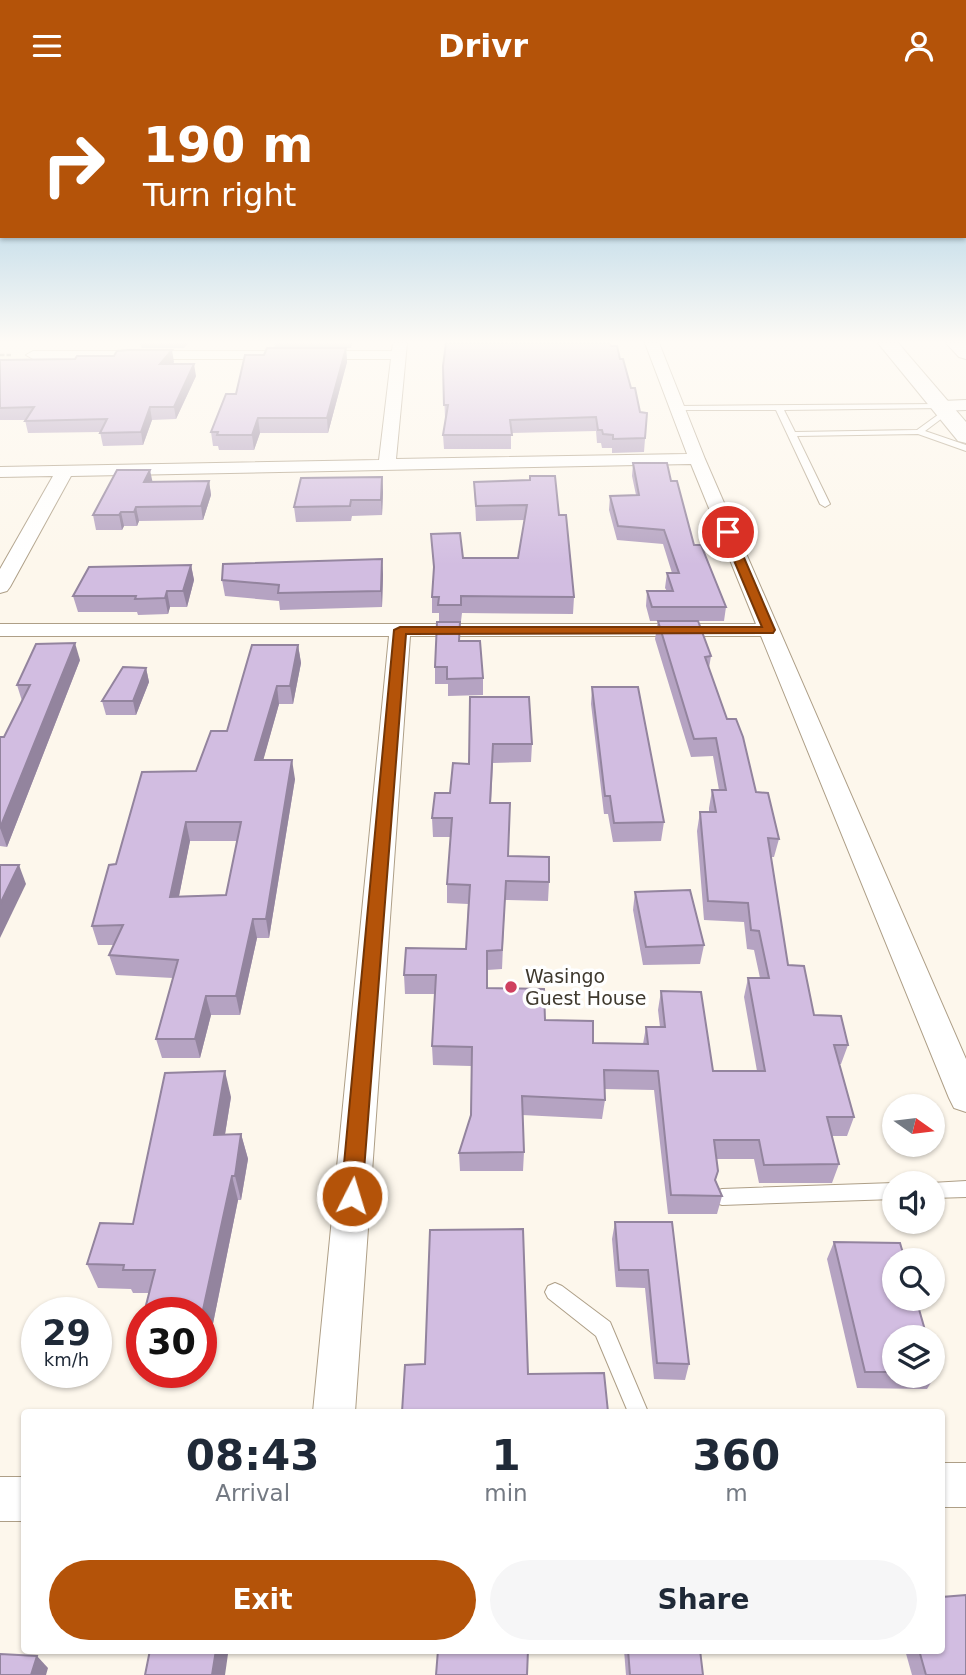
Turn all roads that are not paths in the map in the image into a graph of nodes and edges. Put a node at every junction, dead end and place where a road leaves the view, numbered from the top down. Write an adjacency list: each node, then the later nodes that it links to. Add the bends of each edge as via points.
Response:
1 (392, 417): 11 (street)
2 (681, 417): 10 (street)
3 (784, 417): 7 (lane)
4 (935, 417): 6 (lane)
5 (950, 417): 8 (main road)
6 (919, 432): 7 (lane); 9 (lane)
7 (792, 433): 14 (lane)
8 (966, 436)
9 (966, 448)
10 (697, 459): 11 (street); 18 (street)
11 (387, 464): 12 (street)
12 (65, 471): 13 (street); 15 (street)
13 (0, 472)
14 (825, 504)
15 (0, 587)
16 (0, 630): 17 (street)
17 (400, 630): 18 (street); 25 (street)
18 (769, 630): 19 (street)
19 (966, 1098)
20 (966, 1189): 21 (lane)
21 (945, 1190)
22 (882, 1191): 23 (lane)
23 (722, 1197)
24 (555, 1292): 26 (lane, via 603,1329)
25 (334, 1409)
26 (637, 1409)
27 (945, 1485): 28 (street)
28 (966, 1485)
29 (0, 1499): 30 (street)
30 (21, 1499)

